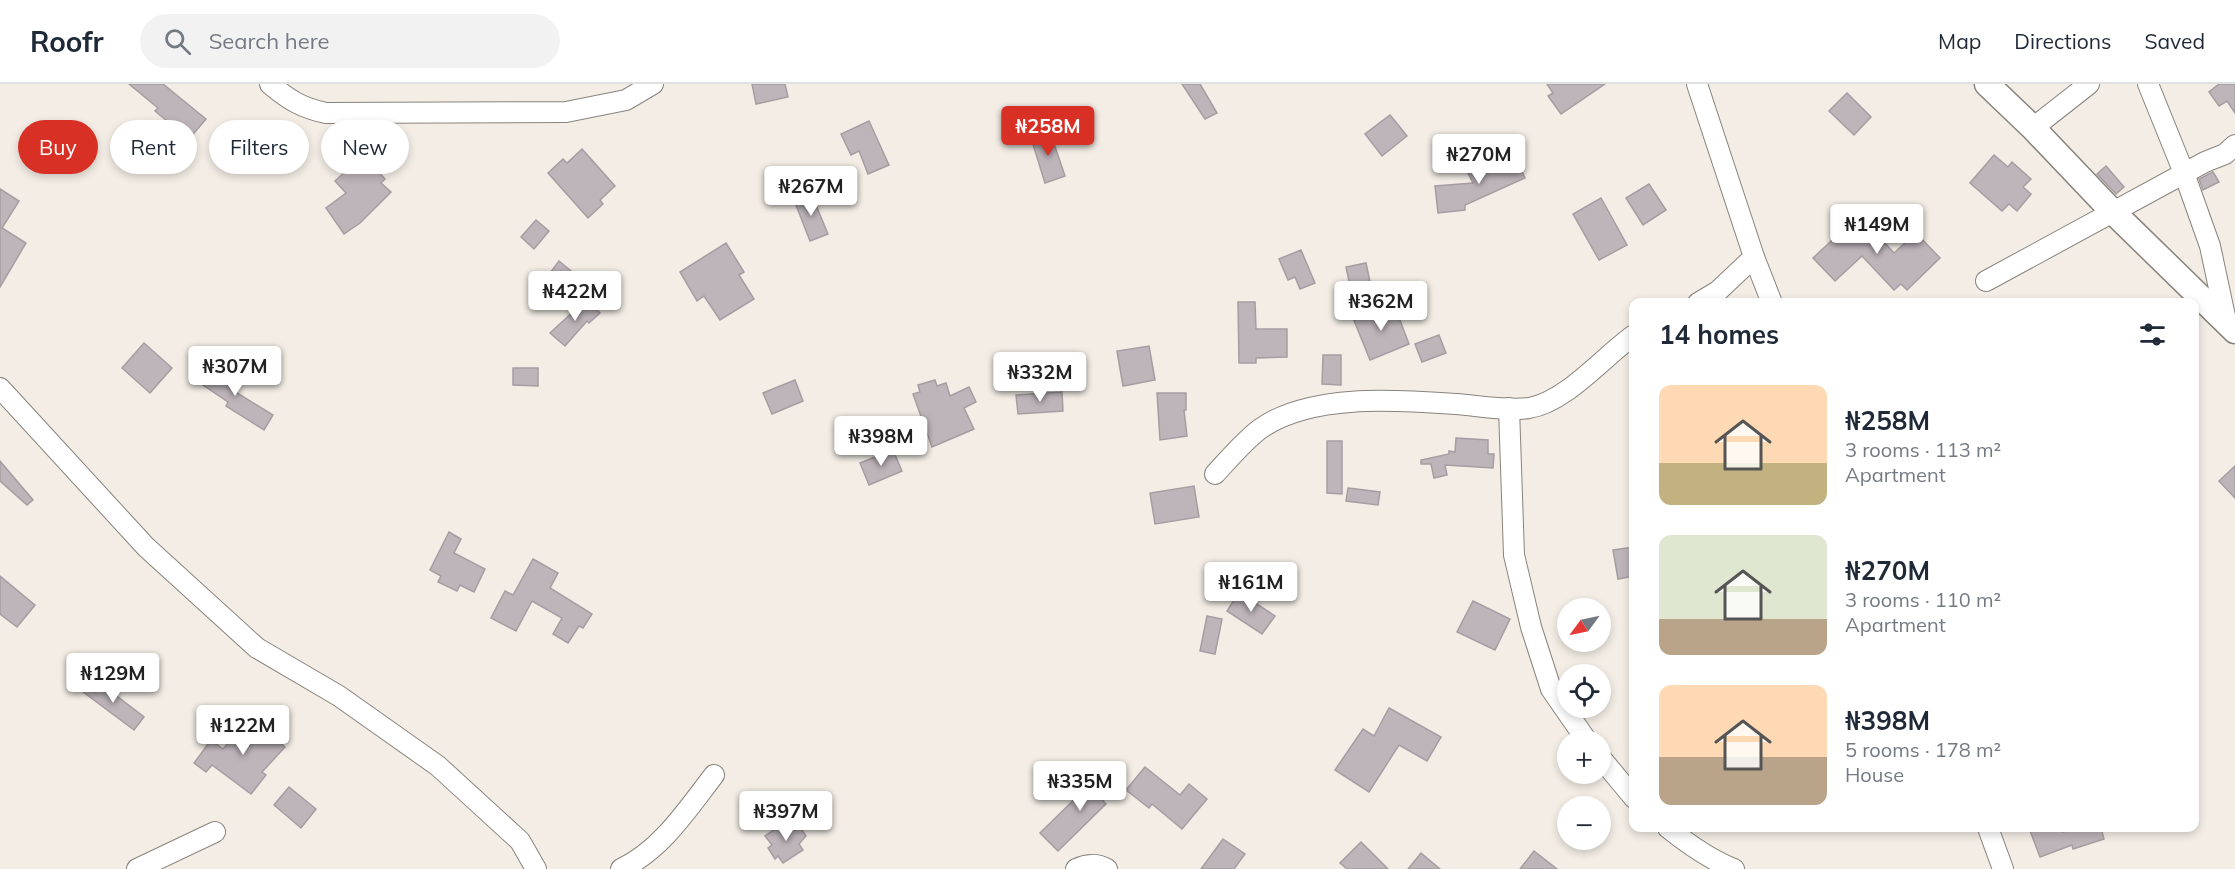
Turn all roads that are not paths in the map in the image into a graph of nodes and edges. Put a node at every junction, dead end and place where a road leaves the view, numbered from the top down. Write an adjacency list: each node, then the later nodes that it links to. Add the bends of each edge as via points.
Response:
1 (270, 84): 2 (street, via 306,109 349,114 566,112 626,100)
2 (653, 84)
3 (1696, 84): 11 (street)
4 (1987, 84): 7 (street)
5 (2089, 84): 7 (street)
6 (2148, 84): 9 (street)
7 (2033, 128): 10 (street)
8 (2235, 145): 9 (street, via 2225,154)
9 (2184, 173): 10 (street); 15 (street, via 2210,246)
10 (2112, 211): 12 (street); 15 (street)
11 (1754, 257): 13 (street); 14 (street)
12 (1986, 281)
13 (1706, 298)
14 (1770, 298)
15 (2230, 326)
16 (1629, 339): 18 (street, via 1557,397 1530,408)
17 (0, 388): 28 (street, via 146,547 256,648 339,696 438,766 520,841)
18 (1509, 408): 19 (street, via 1398,400 1329,404 1290,413 1260,429); 20 (street, via 1514,555 1551,688)
19 (1215, 474)
20 (1580, 730)
21 (1611, 770): 23 (street)
22 (714, 775): 29 (street, via 668,833 638,861)
23 (1629, 792)
24 (215, 832): 27 (street)
25 (1673, 832): 32 (street)
26 (1989, 832): 33 (street)
27 (137, 869)
28 (536, 869)
29 (621, 869)
30 (1076, 869): 31 (street, via 1088,864)
31 (1107, 869)
32 (1734, 869)
33 (2003, 869)

